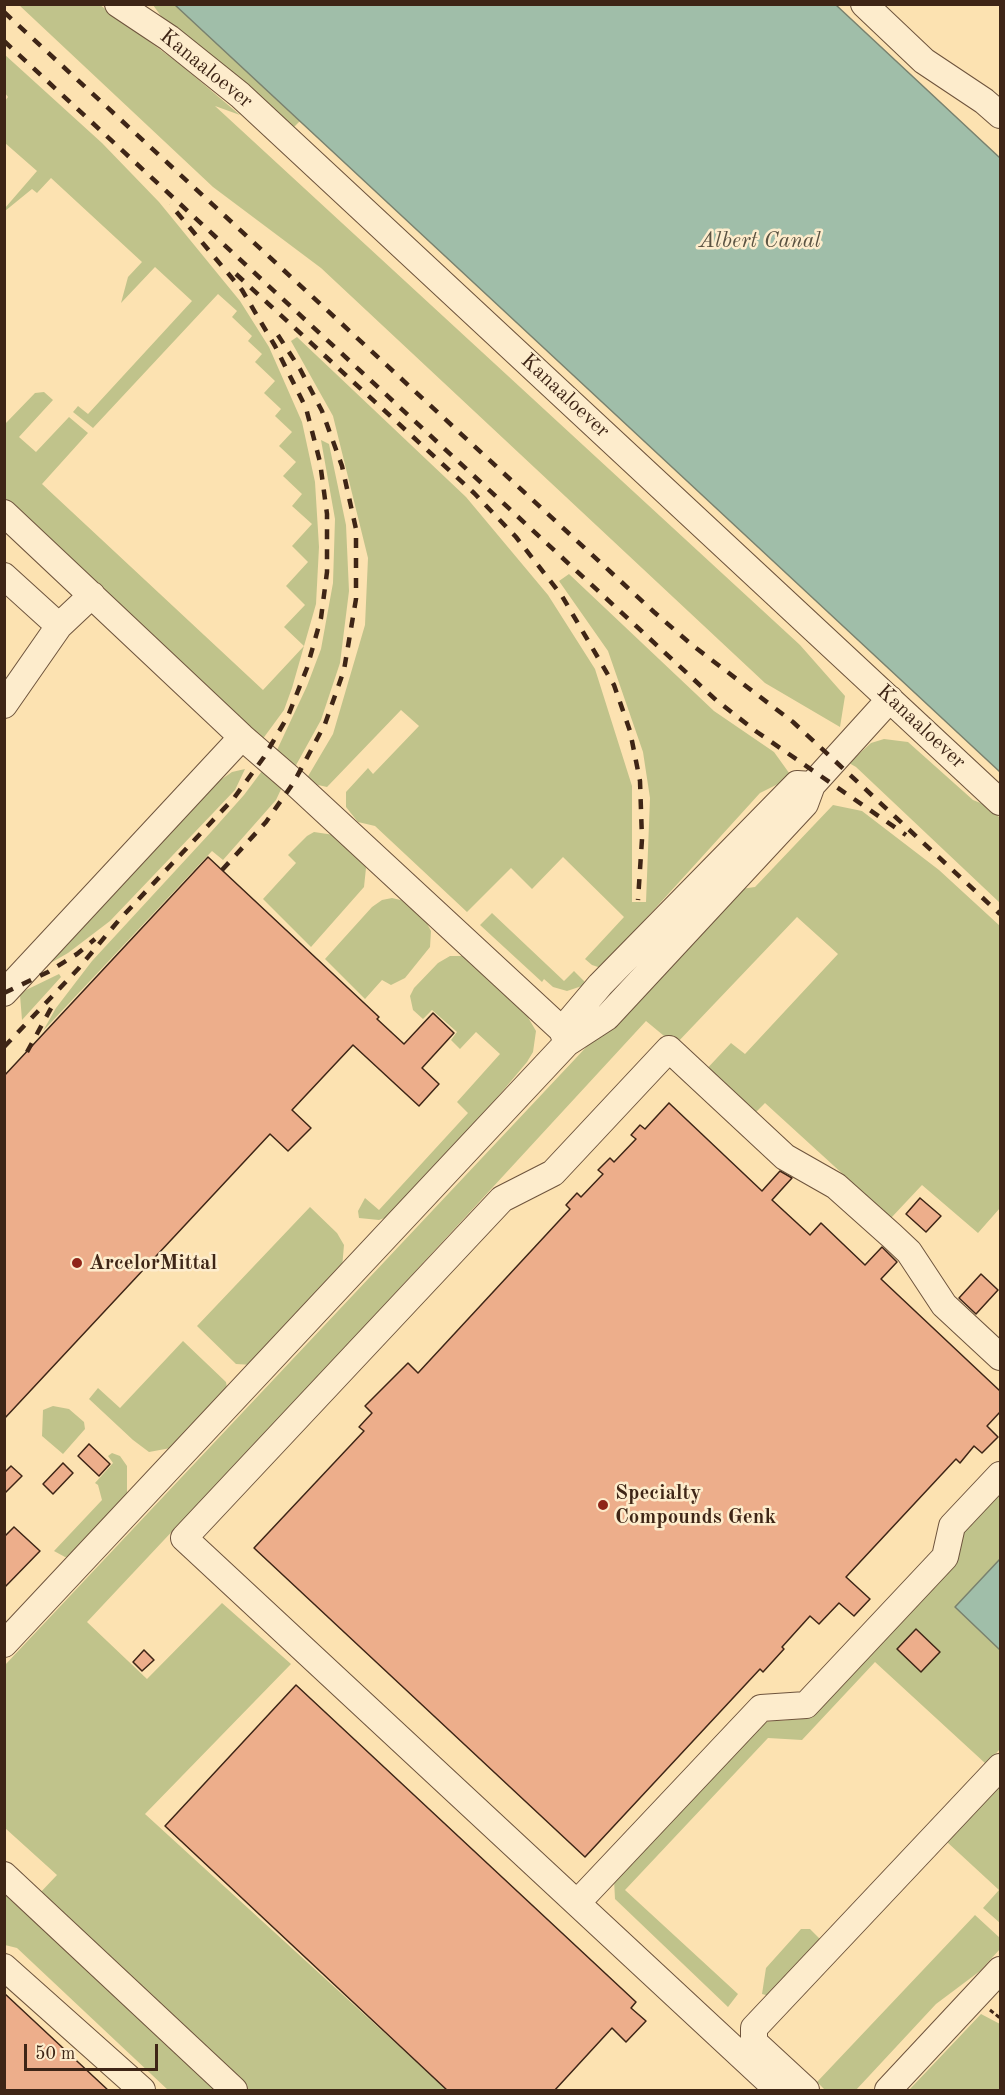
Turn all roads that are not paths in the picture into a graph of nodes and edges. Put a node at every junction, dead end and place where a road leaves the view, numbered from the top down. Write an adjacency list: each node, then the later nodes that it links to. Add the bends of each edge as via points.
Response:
1 (118, 4): 3 (street, Kanaaloever)
2 (864, 4): 4 (street, via 924,61)
3 (142, 14): 9 (street, Kanaaloever, via 240,95)
4 (1000, 115)
5 (4, 513): 7 (street)
6 (4, 576): 8 (street)
7 (92, 595): 8 (street); 11 (street)
8 (58, 626): 10 (street)
9 (890, 699): 12 (street); 13 (street, Kanaaloever)
10 (4, 705)
11 (242, 737): 14 (street); 15 (street)
12 (812, 785): 15 (street, via 805,804 607,1017); 15 (street, via 797,784 600,985)
13 (1000, 802)
14 (4, 993)
15 (565, 1036): 18 (street)
16 (1000, 1357): 21 (street, via 944,1305 909,1252 892,1236 836,1186 785,1157 669,1049 553,1173 502,1199 184,1538)
17 (1000, 1475): 21 (street, via 952,1526 945,1557 806,1705 761,1708)
18 (4, 1644)
19 (1000, 1767): 27 (street, via 754,2028 754,2042)
20 (4, 1875): 25 (street)
21 (577, 1903): 26 (street)
22 (4, 1967): 24 (street)
23 (1000, 1970): 28 (street)
24 (142, 2091)
25 (234, 2091)
26 (778, 2091)
27 (806, 2091)
28 (888, 2091)

